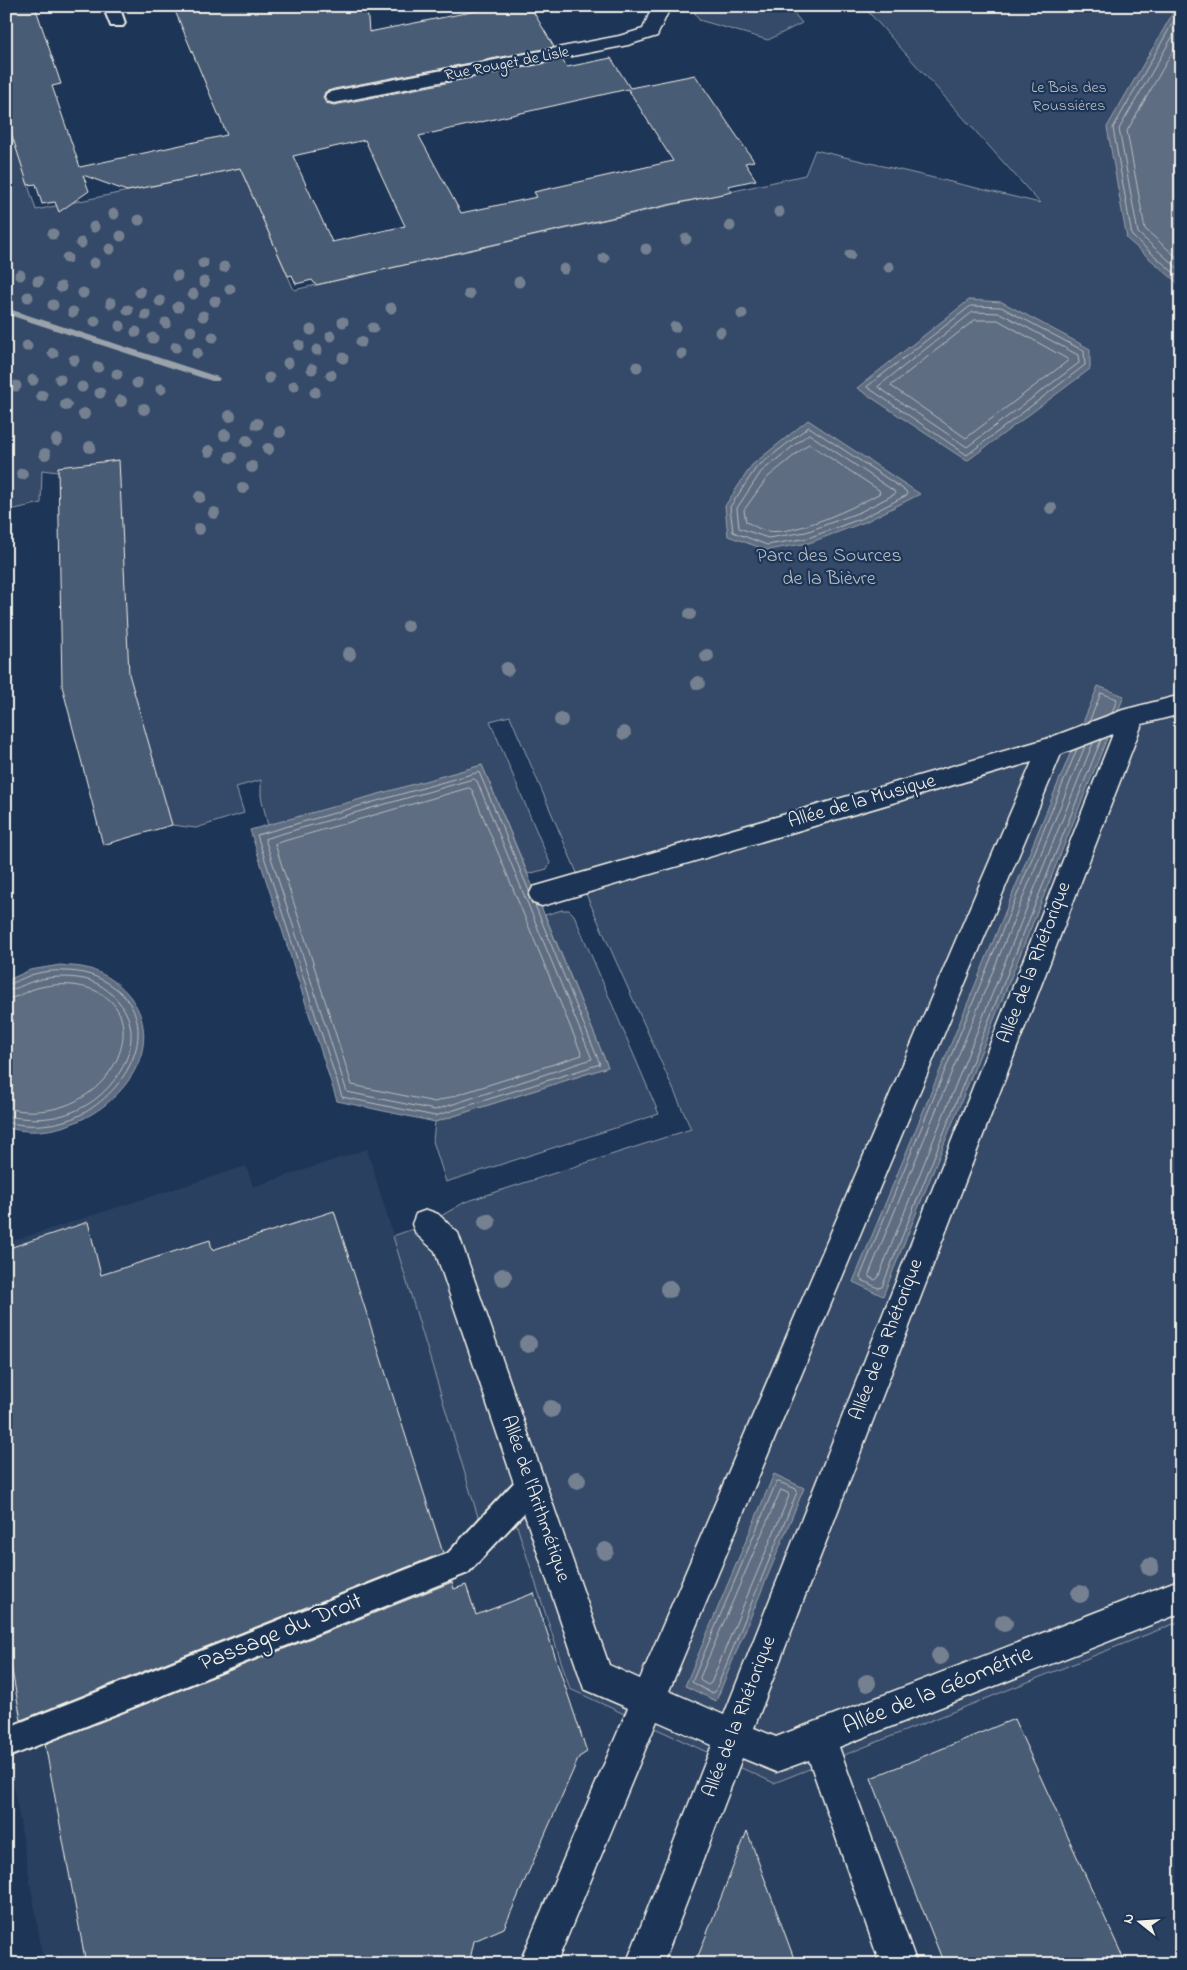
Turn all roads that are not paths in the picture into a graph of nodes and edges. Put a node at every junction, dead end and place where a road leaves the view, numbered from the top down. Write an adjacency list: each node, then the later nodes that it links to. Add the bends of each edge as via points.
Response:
1 (111, 6): 3 (lane)
2 (655, 6): 4 (street, Rue Rouget de Lisle, via 659,12 651,32 622,41)
3 (117, 23)
4 (334, 97)
5 (1181, 704): 6 (street, Allée de la Musique)
6 (1127, 719): 7 (street, Allée de la Musique); 14 (street, Allée de la Rhétorique)
7 (1064, 741): 8 (street, Allée de la Musique); 12 (street)
8 (542, 895)
9 (427, 1224): 10 (street, Allée de l'Arithmétique, via 447,1243)
10 (530, 1486): 12 (street, Allée de l'Arithmétique, via 596,1678); 16 (lane, Passage du Droit, via 458,1563)
11 (1181, 1596): 15 (street, Allée de la Géométrie)
12 (648, 1700): 13 (street, Allée de l'Arithmétique); 17 (street)
13 (696, 1720): 14 (street, Allée de la Géométrie)
14 (732, 1736): 15 (street, Allée de la Géométrie, via 776,1755); 18 (street, Allée de la Rhétorique)
15 (818, 1738): 19 (street)
16 (6, 1743)
17 (537, 1964)
18 (644, 1964)
19 (900, 1964)

